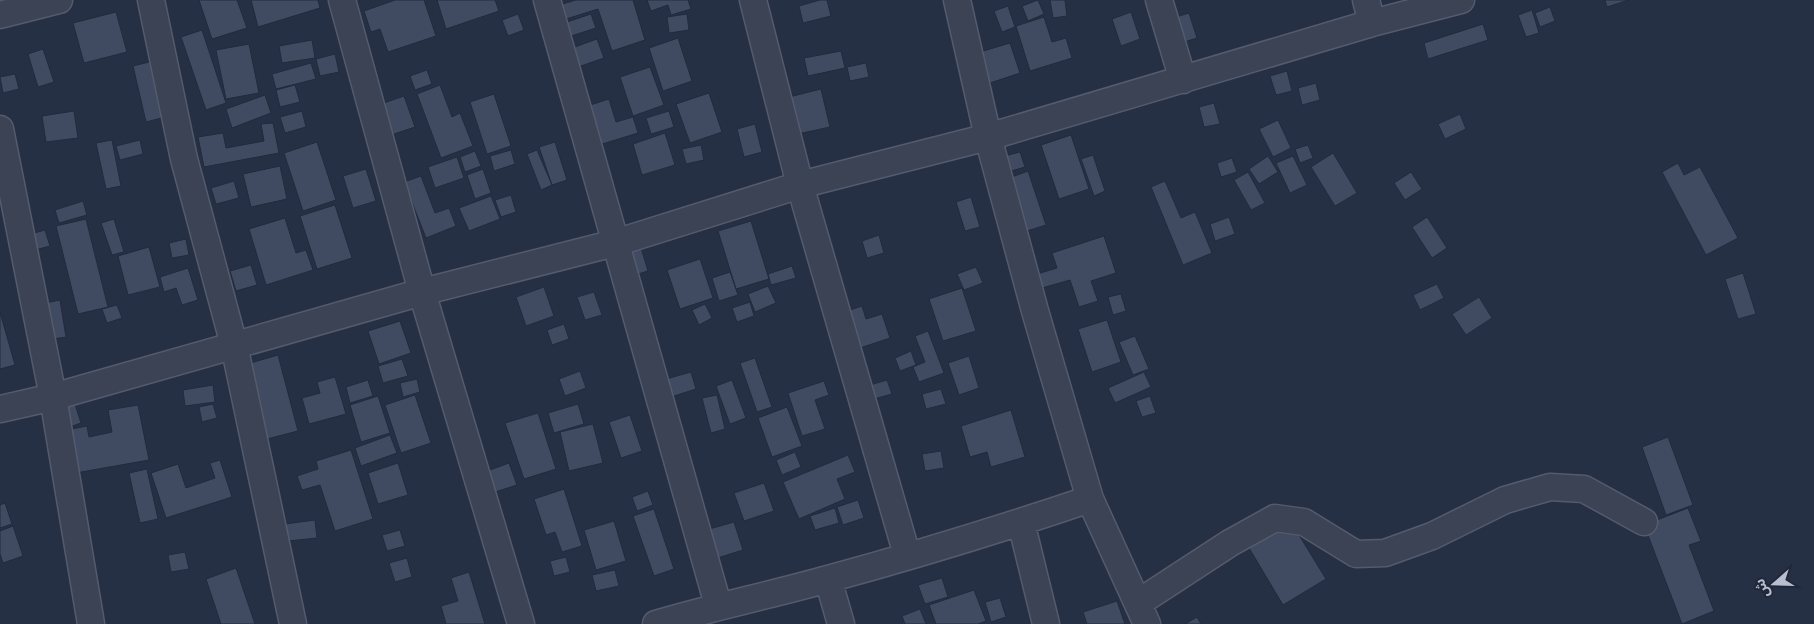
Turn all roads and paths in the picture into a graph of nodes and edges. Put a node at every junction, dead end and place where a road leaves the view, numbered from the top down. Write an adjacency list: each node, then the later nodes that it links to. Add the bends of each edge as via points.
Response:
1 (60, 0): 10 (street)
2 (152, 0): 17 (street, via 184,159)
3 (342, 0): 16 (street)
4 (548, 0): 15 (street)
5 (753, 0): 14 (street)
6 (957, 0): 13 (street)
7 (1159, 0): 11 (street)
8 (1462, 0): 9 (street)
9 (1369, 12): 11 (street)
10 (0, 15)
11 (1183, 80): 13 (street)
12 (0, 129): 18 (street)
13 (988, 136): 14 (street); 20 (street)
14 (800, 185): 15 (street); 23 (street)
15 (615, 243): 16 (street); 25 (street)
16 (422, 292): 17 (street); 29 (street)
17 (234, 345): 18 (street); 28 (street)
18 (53, 397): 19 (street); 27 (street)
19 (0, 409)
20 (1090, 499): 21 (street); 26 (street)
21 (1021, 522): 23 (street); 32 (street)
22 (1644, 522): 26 (street, via 1584,489 1550,487 1505,500 1432,536 1385,553 1356,554 1304,522 1275,518 1230,543)
23 (908, 555): 24 (street)
24 (828, 579): 25 (street); 31 (street)
25 (718, 605): 30 (street)
26 (1142, 614)
27 (91, 624)
28 (293, 624)
29 (521, 624)
30 (656, 624)
31 (842, 624)
32 (1046, 624)

